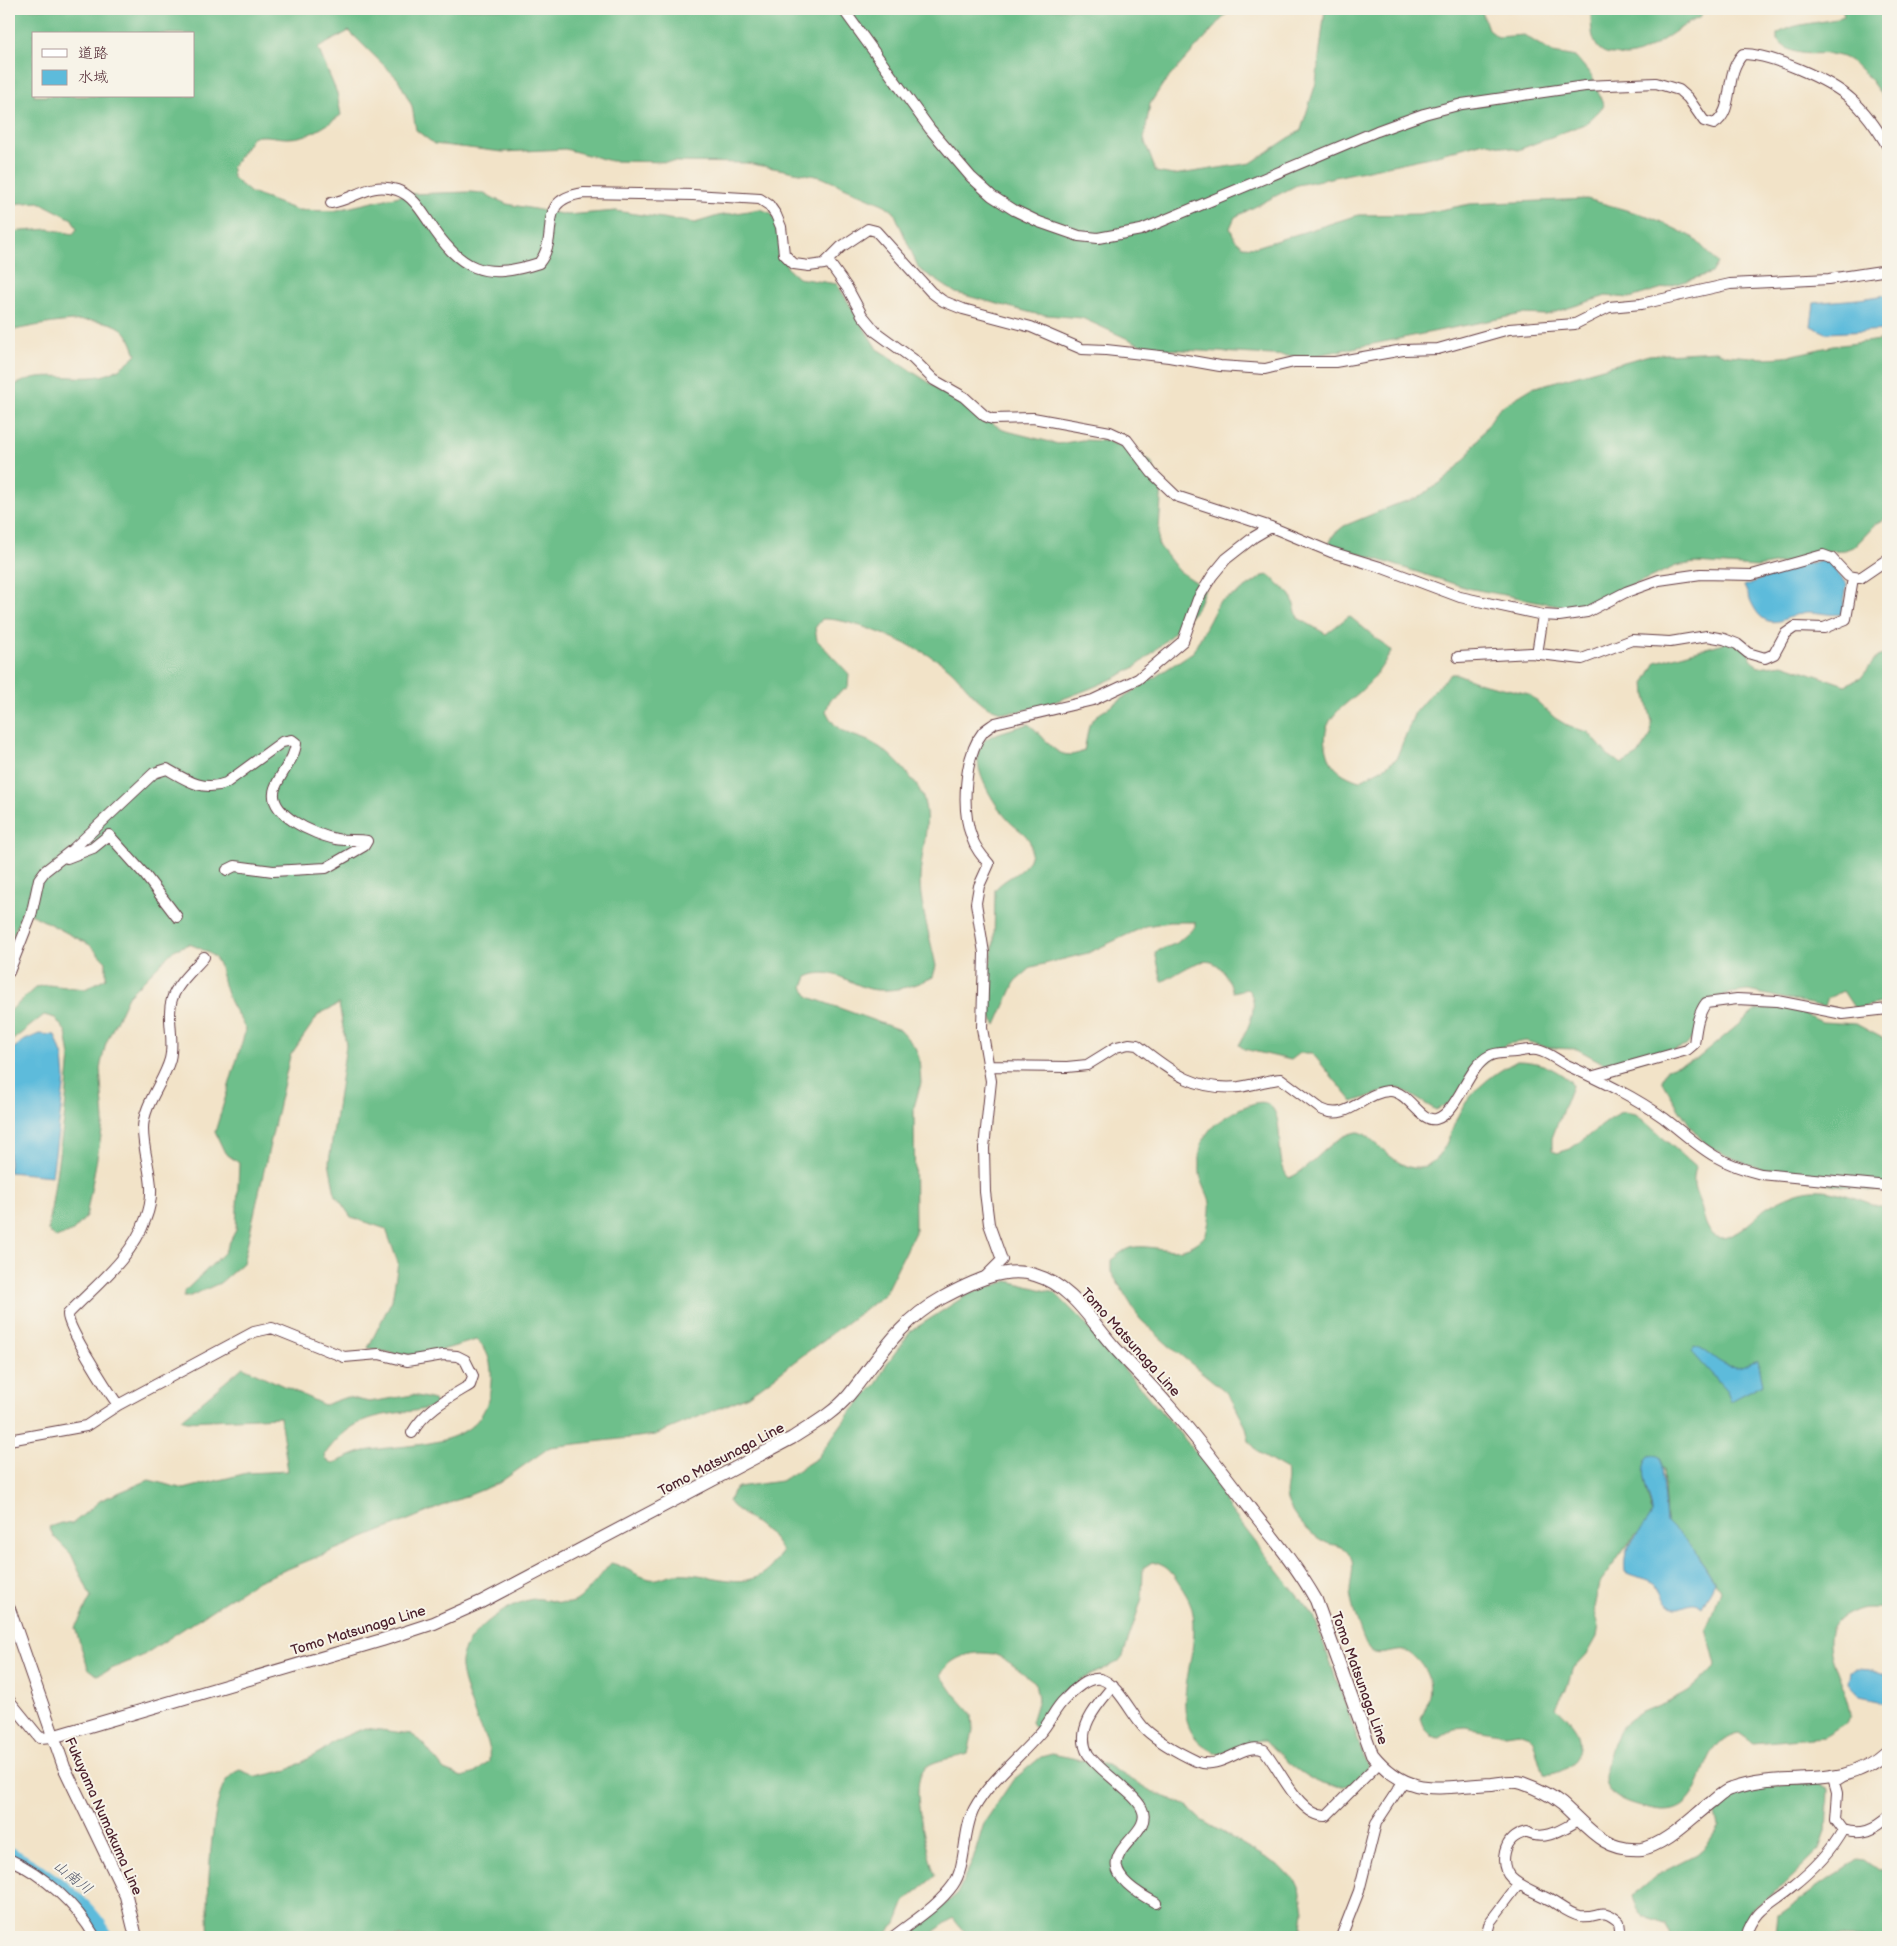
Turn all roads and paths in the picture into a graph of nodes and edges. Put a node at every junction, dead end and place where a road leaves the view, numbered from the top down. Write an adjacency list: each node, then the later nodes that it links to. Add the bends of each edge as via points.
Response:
1 (843, 9): 2 (street, via 930,129 971,177 1014,210 1079,236 1098,238 1141,230 1378,131 1424,114 1471,103 1584,86 1656,84 1679,90 1704,121 1714,124 1726,112 1729,82 1742,54 1778,60 1834,87 1851,99)
2 (1888, 147)
3 (331, 203): 4 (street, via 376,187 397,190 419,207 461,261 484,271 539,263 547,248 556,207 568,195 760,199 776,215 782,228 782,248 787,258 794,264 809,266)
4 (828, 261): 5 (street, via 841,247 868,230 876,231 931,292 963,309 1031,327 1082,350 1266,369 1294,362 1335,362 1403,350 1438,348 1509,330 1575,324 1609,307 1641,304 1730,284 1829,279); 6 (street, via 862,316 876,332 913,359 934,380 964,397 985,416 1033,418 1110,432 1126,440 1152,473 1176,496)
5 (1888, 270)
6 (1271, 527): 9 (street, via 1331,552 1380,566 1460,597); 18 (street, via 1226,559 1198,599 1183,641 1138,679 1093,700 1011,718 995,723 983,732 969,763 967,817 976,847 989,864 979,886 976,903 984,953 982,1028)
7 (1888, 559): 8 (street, via 1860,578)
8 (1853, 578): 9 (street, via 1831,558 1814,556 1752,575 1701,574 1659,580 1587,612); 10 (street, via 1846,619 1824,628 1796,627 1785,634 1774,654 1764,658 1748,653 1737,644 1707,636 1670,642 1632,640 1582,659)
9 (1543, 615): 10 (street)
10 (1537, 654): 11 (street)
11 (1458, 657)
12 (54, 863): 13 (street, via 154,773 167,769 191,783 218,786 282,742 292,740 296,743 295,751 278,778 273,795 275,804 304,828 337,839 367,841 364,846 326,868 273,871 235,866); 14 (street, via 93,848 108,835 146,875); 16 (street, via 39,879 31,916)
13 (227, 870)
14 (177, 917)
15 (204, 957): 22 (street, via 172,997 170,1062 144,1120 152,1197 147,1217 127,1254 67,1318)
16 (9, 972)
17 (1888, 1009): 19 (street, via 1843,1014 1777,1001 1737,999 1706,1003 1701,1009 1694,1044 1687,1050)
18 (988, 1066): 19 (street, via 1087,1065 1116,1047 1129,1044 1137,1045 1187,1080 1210,1087 1238,1087 1281,1079 1321,1109 1339,1113 1379,1094 1399,1092 1427,1118 1435,1120 1450,1108 1480,1063 1496,1054 1537,1050); 21 (street, via 991,1081 984,1148 985,1192 988,1224 1002,1260)
19 (1594, 1076): 20 (street, via 1664,1118 1703,1150 1743,1169 1761,1174)
20 (1888, 1186)
21 (983, 1279): 28 (main road, Tomo Matsunaga Line, via 942,1298 911,1318 848,1396 792,1438 481,1602 434,1623 382,1640); 30 (main road, Tomo Matsunaga Line, via 1010,1272 1034,1274 1058,1285 1079,1303 1112,1345 1167,1403 1302,1576 1316,1600 1372,1754)
22 (118, 1405): 23 (street, via 254,1332 272,1328 344,1356 379,1354 407,1361 443,1355 465,1360 474,1376 470,1385 441,1402); 24 (street, via 86,1426)
23 (412, 1433)
24 (9, 1440)
25 (9, 1609): 28 (main road)
26 (1113, 1686): 30 (street, via 1147,1730 1198,1762 1222,1762 1253,1748 1264,1750 1299,1801 1314,1814 1326,1816); 38 (street, via 1093,1710 1087,1725 1087,1752 1143,1810 1144,1819 1118,1854 1117,1871 1132,1888); 41 (street, via 1100,1679 1085,1682 1064,1699 1052,1720 1005,1769 974,1809 954,1885)
27 (9, 1701): 28 (street, via 40,1738)
28 (52, 1737): 40 (main road, Fukuyama Numakuma Line, via 126,1896)
29 (1888, 1751): 31 (main road, Tomo Matsunaga Line, via 1861,1771)
30 (1379, 1763): 32 (main road, Tomo Matsunaga Line)
31 (1842, 1777): 34 (main road, Tomo Matsunaga Line, via 1754,1782 1728,1790 1666,1838 1641,1849 1611,1846); 35 (street, via 1834,1782 1837,1793 1835,1819)
32 (1402, 1782): 34 (main road, Tomo Matsunaga Line, via 1432,1788 1520,1782 1562,1804); 42 (street, via 1376,1823 1359,1891)
33 (1888, 1818): 35 (street, via 1877,1828 1860,1833)
34 (1578, 1821): 37 (street, via 1543,1837 1526,1832 1508,1843 1504,1854 1505,1868)
35 (1843, 1830): 45 (street, via 1836,1843 1809,1872 1757,1913)
36 (9, 1859): 39 (street, via 77,1909)
37 (1518, 1885): 43 (street, via 1490,1922); 44 (street, via 1571,1913 1611,1915 1619,1922)
38 (1156, 1903)
39 (94, 1937)
40 (136, 1937)
41 (893, 1937)
42 (1341, 1937)
43 (1486, 1937)
44 (1620, 1937)
45 (1746, 1937)

